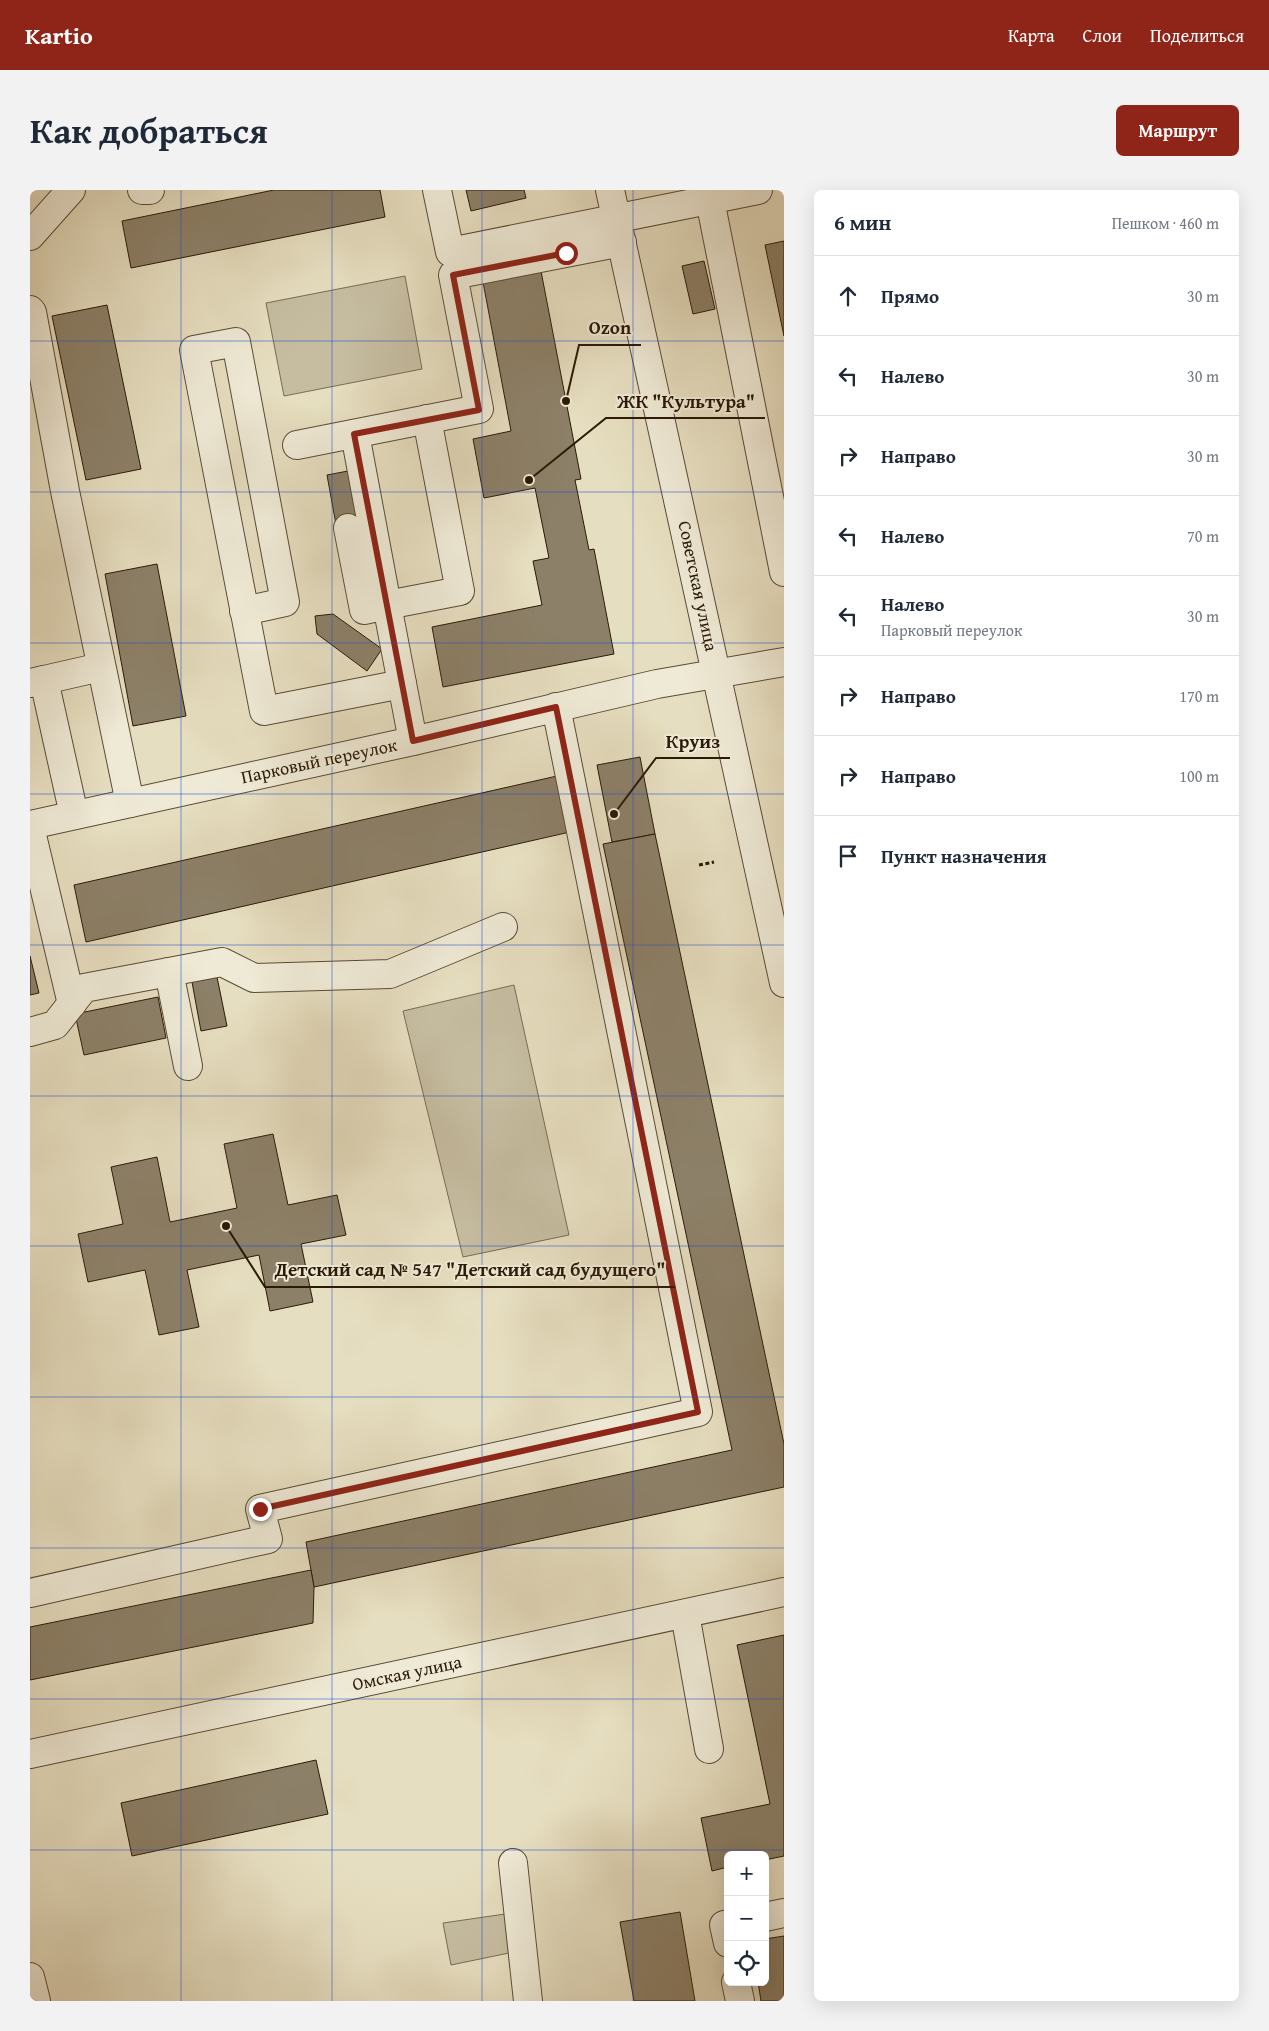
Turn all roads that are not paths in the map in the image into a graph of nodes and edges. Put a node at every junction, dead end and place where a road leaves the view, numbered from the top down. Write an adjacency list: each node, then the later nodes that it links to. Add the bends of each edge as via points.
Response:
1 (71, 190): 9 (street)
2 (142, 190): 3 (street)
3 (150, 190)
4 (437, 190): 8 (street, via 450,252)
5 (610, 190): 8 (street, Советская улица)
6 (758, 190): 7 (street)
7 (709, 195): 8 (street); 15 (street)
8 (619, 231): 11 (street, via 453,275 479,410); 20 (street, Советская улица)
9 (30, 236)
10 (30, 310): 19 (street)
11 (427, 419): 12 (street); 16 (street, via 460,591)
12 (354, 434): 13 (street); 16 (street)
13 (297, 445)
14 (348, 528): 16 (street, via 364,610)
15 (784, 572)
16 (387, 605): 22 (street)
17 (244, 610): 17 (street, via 194,350 236,342 285,602); 22 (street, via 264,711)
18 (784, 662): 20 (street, Парковый переулок)
19 (101, 667): 21 (street); 25 (street)
20 (718, 674): 23 (street, Парковый переулок); 31 (street, Советская улица)
21 (37, 681): 26 (street)
22 (402, 684): 24 (street)
23 (556, 707): 24 (street, Парковый переулок); 36 (street, via 698,1412 260,1509 268,1539)
24 (413, 741): 25 (street, Парковый переулок)
25 (130, 803): 26 (street, Парковый переулок)
26 (74, 815): 27 (street, Парковый переулок)
27 (30, 826): 28 (street)
28 (40, 913): 32 (street)
29 (503, 927): 30 (street, via 390,974 254,978 222,962)
30 (169, 972): 32 (street, via 84,988); 34 (street)
31 (784, 983)
32 (72, 1004): 33 (street, via 55,1025)
33 (30, 1032)
34 (188, 1066)
35 (784, 1592): 37 (street, Омская улица)
36 (30, 1593)
37 (685, 1614): 38 (street); 39 (street, Омская улица)
38 (709, 1749)
39 (30, 1754)
40 (513, 1863): 46 (street)
41 (784, 1913): 42 (street)
42 (769, 1916)
43 (30, 1977): 45 (street)
44 (737, 1986): 47 (street)
45 (36, 2001)
46 (528, 2001)
47 (740, 2001)

